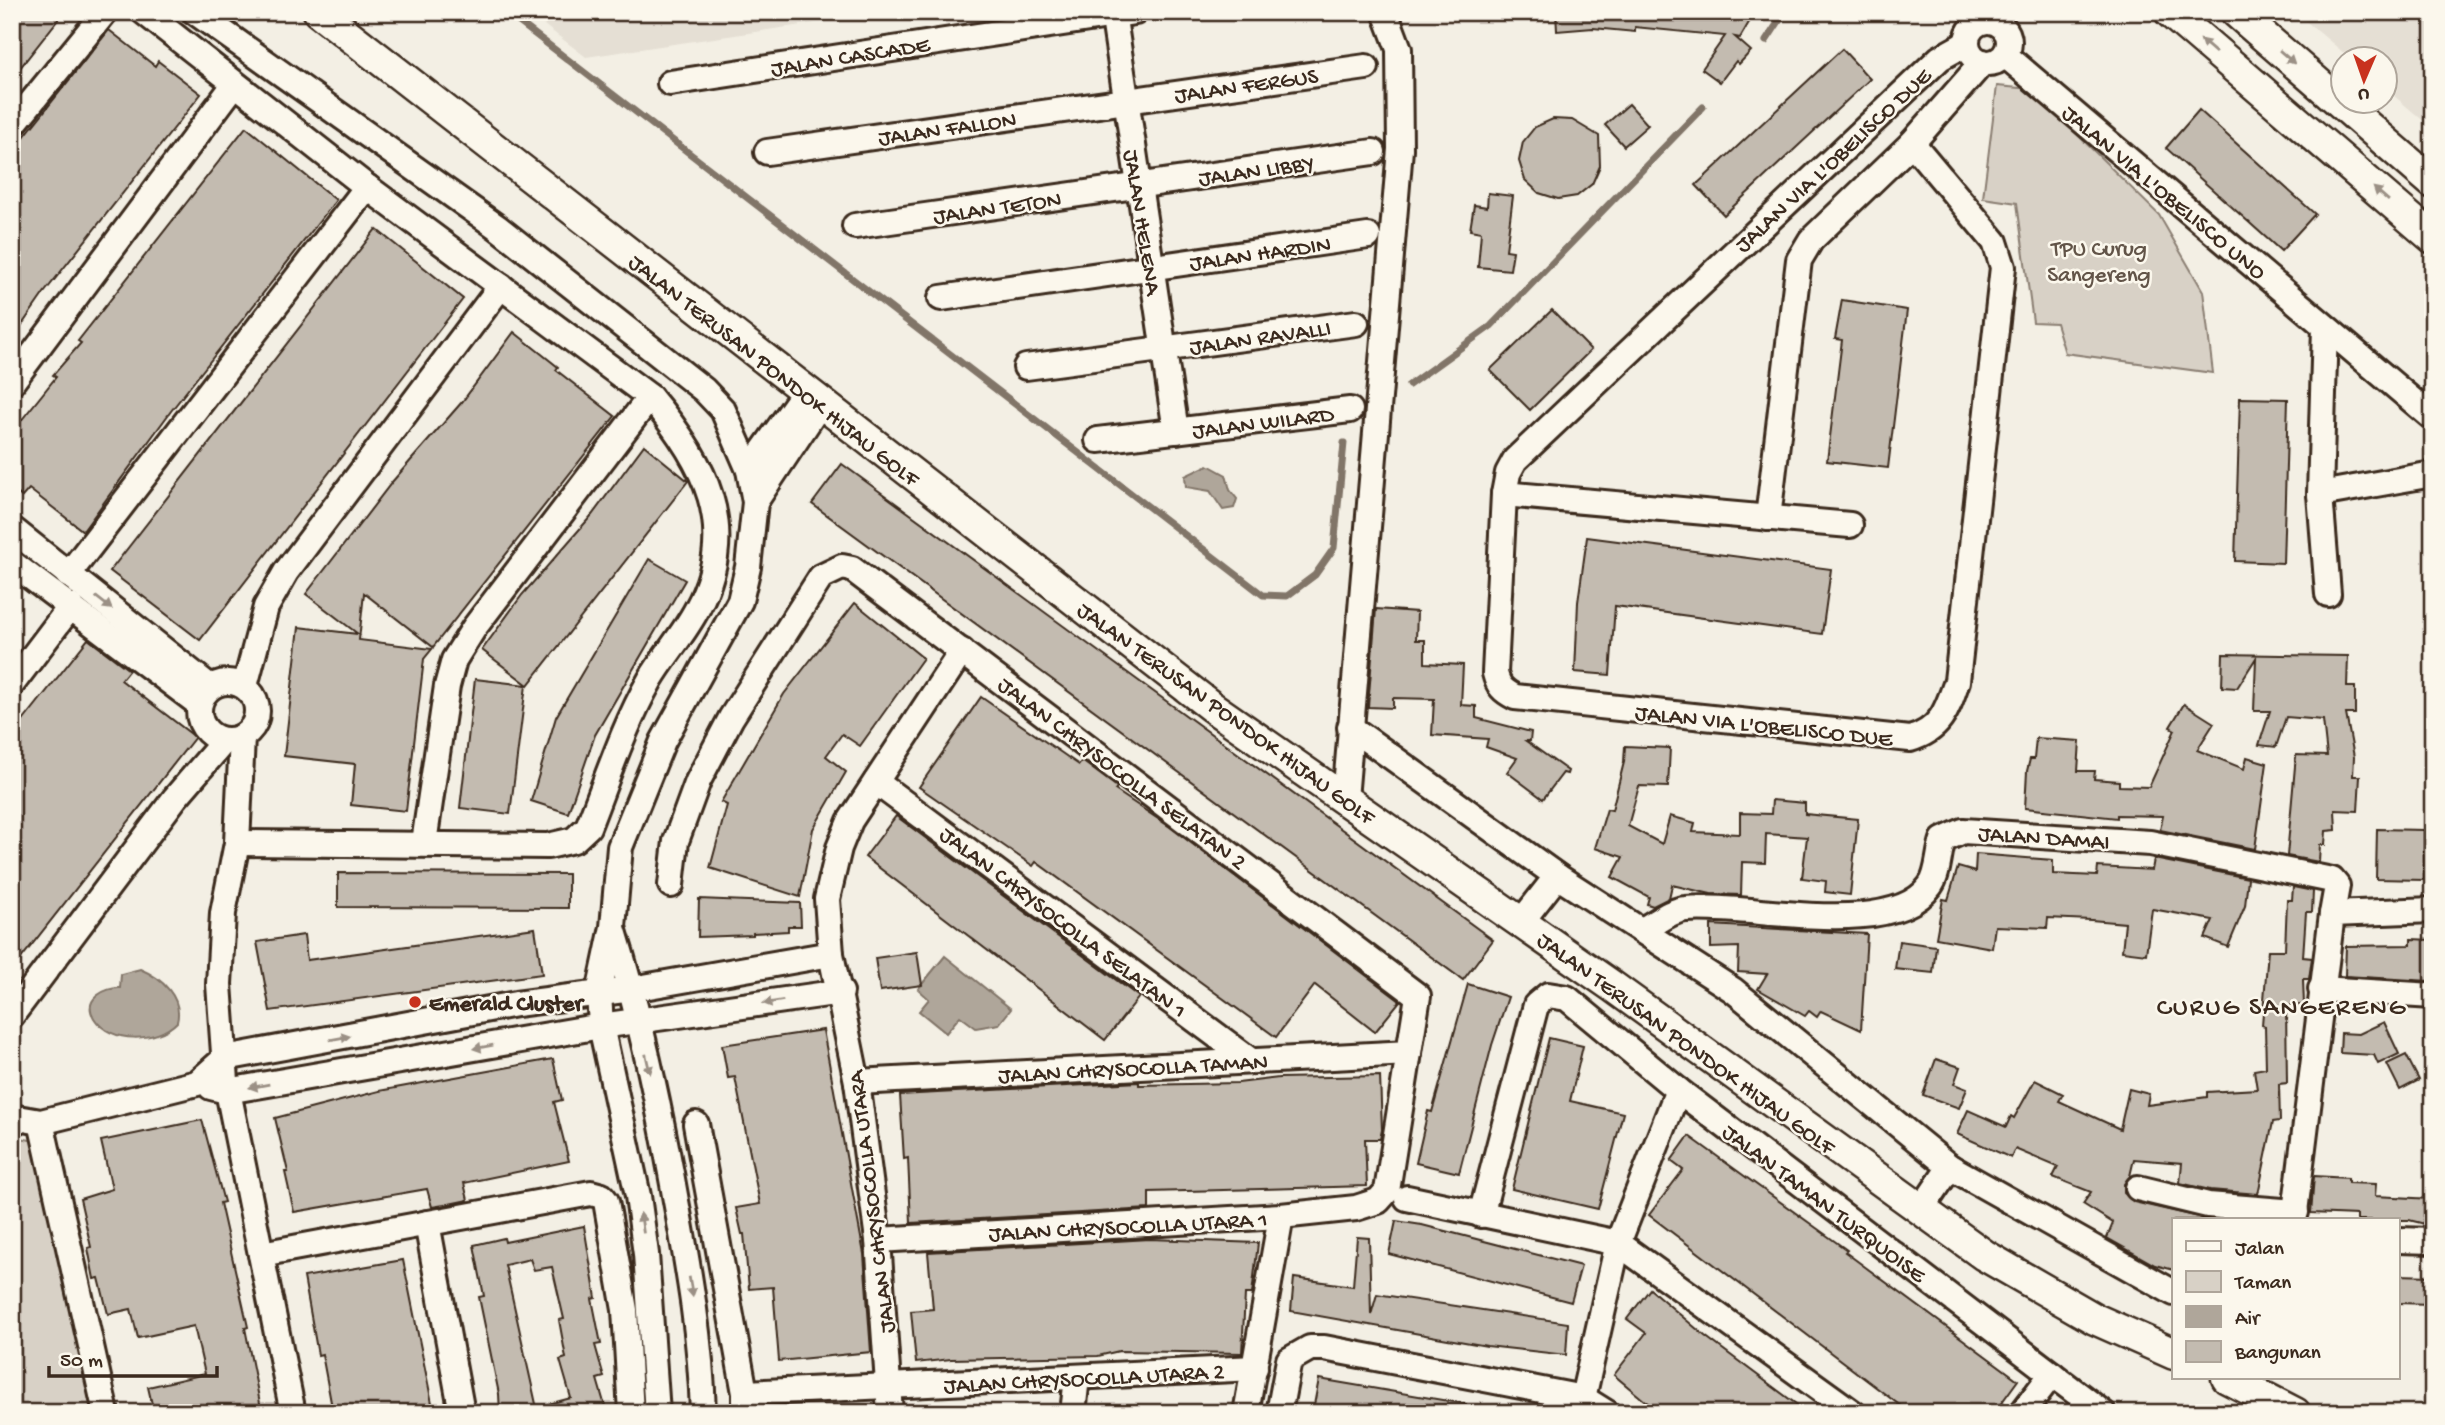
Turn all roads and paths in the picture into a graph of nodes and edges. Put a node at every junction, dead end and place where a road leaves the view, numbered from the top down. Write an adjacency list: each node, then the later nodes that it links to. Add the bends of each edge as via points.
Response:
1 (104, 12): 16 (street)
2 (144, 12): 14 (street)
3 (195, 12): 40 (street, via 497,227 704,390 723,410)
4 (319, 12): 35 (main road, JALAN TERUSAN PONDOK HIJAU GOLF)
5 (1385, 12): 6 (street); 56 (street, via 1399,49 1400,149)
6 (1405, 12)
7 (2170, 12): 25 (main road, one-way to 7)
8 (2236, 12): 20 (main road, one-way to 20)
9 (1120, 13): 13 (street, JALAN CASCADE); 15 (street, JALAN HELENA)
10 (1971, 26): 11 (street, JALAN VIA L'OBELISCO UNO, via 1972,55); 11 (street, via 1993,22 2005,29 2009,42); 42 (street, JALAN VIA L'OBELISCO DUE, via 1524,448 1508,473)
11 (1994, 58): 17 (street, JALAN VIA L'OBELISCO DUE); 30 (street, JALAN VIA L'OBELISCO UNO)
12 (1366, 66): 15 (street, JALAN FERGUS)
13 (670, 83)
14 (234, 85): 22 (street); 33 (street)
15 (1126, 101): 18 (street, JALAN FALLON); 21 (street, JALAN HELENA)
16 (12, 126)
17 (1912, 144): 42 (street, JALAN VIA L'OBELISCO DUE, via 1995,242 2003,267 1957,681 1946,711 1927,734 1910,739 1515,697 1505,692 1495,673); 45 (street, JALAN VIA L'OBELISCO DUE, via 1811,240 1799,260)
18 (767, 152)
19 (1373, 152): 21 (street, JALAN LIBBY)
20 (2433, 183)
21 (1139, 186): 23 (street, JALAN TETON); 26 (street, JALAN HELENA)
22 (367, 187): 27 (street); 49 (street)
23 (855, 226)
24 (1368, 236): 26 (street, JALAN HARDIN)
25 (2433, 238)
26 (1151, 268): 28 (street, JALAN HARDIN); 31 (street, JALAN HELENA)
27 (501, 286): 34 (street); 54 (street, via 286,572 266,607)
28 (941, 298)
29 (1356, 323): 31 (street, JALAN RAVALLI)
30 (2325, 327): 36 (street, JALAN VIA L'OBELISCO UNO); 43 (street)
31 (1163, 349): 32 (street, JALAN RAVALLI); 38 (street, JALAN HELENA)
32 (1026, 367)
33 (12, 382)
34 (650, 397): 61 (street, via 454,660); 61 (street, via 682,435 703,479 717,520 718,551 706,591 649,681 587,827 575,840 548,846)
35 (812, 398): 40 (street); 44 (street); 59 (main road, JALAN TERUSAN PONDOK HIJAU GOLF, via 1212,707)
36 (2428, 405)
37 (1350, 410): 38 (street, JALAN WILARD)
38 (1176, 431): 39 (street, JALAN WILARD)
39 (1098, 440)
40 (749, 470): 44 (street)
41 (2433, 474): 43 (street)
42 (1504, 494): 45 (street)
43 (2320, 494): 50 (street)
44 (755, 502): 67 (street, via 740,601 663,741 620,847)
45 (1768, 518): 46 (street)
46 (1850, 525)
47 (12, 530): 49 (street)
48 (12, 563): 51 (street)
49 (68, 575): 55 (street, one-way to 55)
50 (2328, 594)
51 (71, 606): 53 (street); 55 (street)
52 (962, 651): 58 (street, JALAN CHRYSOCOLLA UTARA); 63 (street, JALAN CHRYSOCOLLA SELATAN 2, via 852,569 842,567 821,577 731,718 698,781 676,841); 78 (street, JALAN CHRYSOCOLLA SELATAN 2, via 1418,996)
53 (12, 684)
54 (245, 686): 55 (street, via 227,681); 57 (street, via 258,708 254,724)
55 (204, 695): 57 (street, via 201,723 215,737)
56 (1350, 727): 59 (street); 62 (street)
57 (233, 738): 60 (street); 75 (street, via 175,798)
58 (876, 782): 69 (street, JALAN CHRYSOCOLLA UTARA, via 850,821 839,848 827,899); 80 (street, JALAN CHRYSOCOLLA SELATAN 1)
59 (1345, 799): 66 (main road, JALAN TERUSAN PONDOK HIJAU GOLF)
60 (237, 843): 61 (street); 79 (street, via 222,925 219,984)
61 (424, 843)
62 (1557, 876): 66 (street); 68 (street)
63 (671, 885)
64 (2433, 910): 65 (street)
65 (2332, 914): 68 (street, JALAN DAMAI, via 2337,886 2332,880 2150,843 1963,831 1943,840 1932,884 1921,896 1891,912 1858,917 1684,909); 71 (street)
66 (1521, 922): 91 (main road, JALAN TERUSAN PONDOK HIJAU GOLF)
67 (613, 927): 70 (street); 73 (street)
68 (1642, 930): 88 (street, via 1733,990)
69 (831, 954): 70 (street); 72 (street, JALAN CHRYSOCOLLA UTARA)
70 (632, 989): 73 (street); 76 (street)
71 (2320, 989): 74 (street); 94 (street)
72 (841, 992): 76 (street, one-way to 76); 81 (street, JALAN CHRYSOCOLLA UTARA)
73 (599, 993): 77 (street); 79 (street, one-way to 73, via 516,1004)
74 (2433, 996)
75 (12, 1015)
76 (639, 1023): 77 (street); 115 (street, one-way to 115, via 665,1133 694,1304)
77 (601, 1026): 84 (street, one-way to 84); 114 (street, one-way to 77, via 638,1196)
78 (1409, 1053): 80 (street, JALAN CHRYSOCOLLA TAMAN); 93 (street, JALAN CHRYSOCOLLA UTARA 1, via 1387,1191 1378,1201 1356,1208)
79 (225, 1059): 82 (street); 84 (street)
80 (1251, 1060): 81 (street, JALAN CHRYSOCOLLA TAMAN)
81 (857, 1082): 96 (street, JALAN CHRYSOCOLLA UTARA)
82 (197, 1083): 84 (street); 86 (street)
83 (1678, 1090): 92 (street, JALAN TAMAN TURQUOISE, via 1567,998 1548,995 1536,1005); 99 (street); 104 (street, JALAN TAMAN TURQUOISE)
84 (227, 1091): 100 (street)
85 (12, 1117): 86 (street)
86 (41, 1122): 110 (street)
87 (696, 1124): 109 (street)
88 (1950, 1167): 91 (street); 101 (street)
89 (2138, 1188): 94 (street, via 2208,1205)
90 (1407, 1198): 92 (street)
91 (1921, 1210): 102 (main road, JALAN TERUSAN PONDOK HIJAU GOLF, via 1984,1255 2095,1319)
92 (1481, 1215): 99 (street)
93 (1281, 1216): 96 (street, JALAN CHRYSOCOLLA UTARA 1); 103 (street)
94 (2295, 1216)
95 (427, 1223): 100 (street); 112 (street); 113 (street, via 591,1193 603,1196 625,1310)
96 (878, 1240): 107 (street, JALAN CHRYSOCOLLA UTARA)
97 (2400, 1240): 98 (street)
98 (2433, 1241)
99 (1618, 1242): 108 (street); 121 (street)
100 (261, 1254): 111 (street)
101 (2172, 1292)
102 (2172, 1353)
103 (1255, 1368): 105 (street, JALAN CHRYSOCOLLA UTARA 2); 118 (street)
104 (2052, 1374): 122 (street); 123 (street, JALAN TAMAN TURQUOISE)
105 (1077, 1377): 107 (street, JALAN CHRYSOCOLLA UTARA 2); 117 (street)
106 (2231, 1380): 124 (main road)
107 (890, 1386): 109 (street, JALAN CHRYSOCOLLA UTARA 2); 116 (street, JALAN CHRYSOCOLLA UTARA)
108 (1583, 1398): 119 (street, via 1310,1348 1289,1360); 120 (street)
109 (745, 1403)
110 (106, 1413)
111 (293, 1413)
112 (462, 1413)
113 (631, 1413)
114 (657, 1413)
115 (704, 1413)
116 (890, 1413)
117 (1073, 1413)
118 (1246, 1413)
119 (1279, 1413)
120 (1607, 1413)
121 (1853, 1413)
122 (2022, 1413)
123 (2103, 1413)
124 (2295, 1413)

